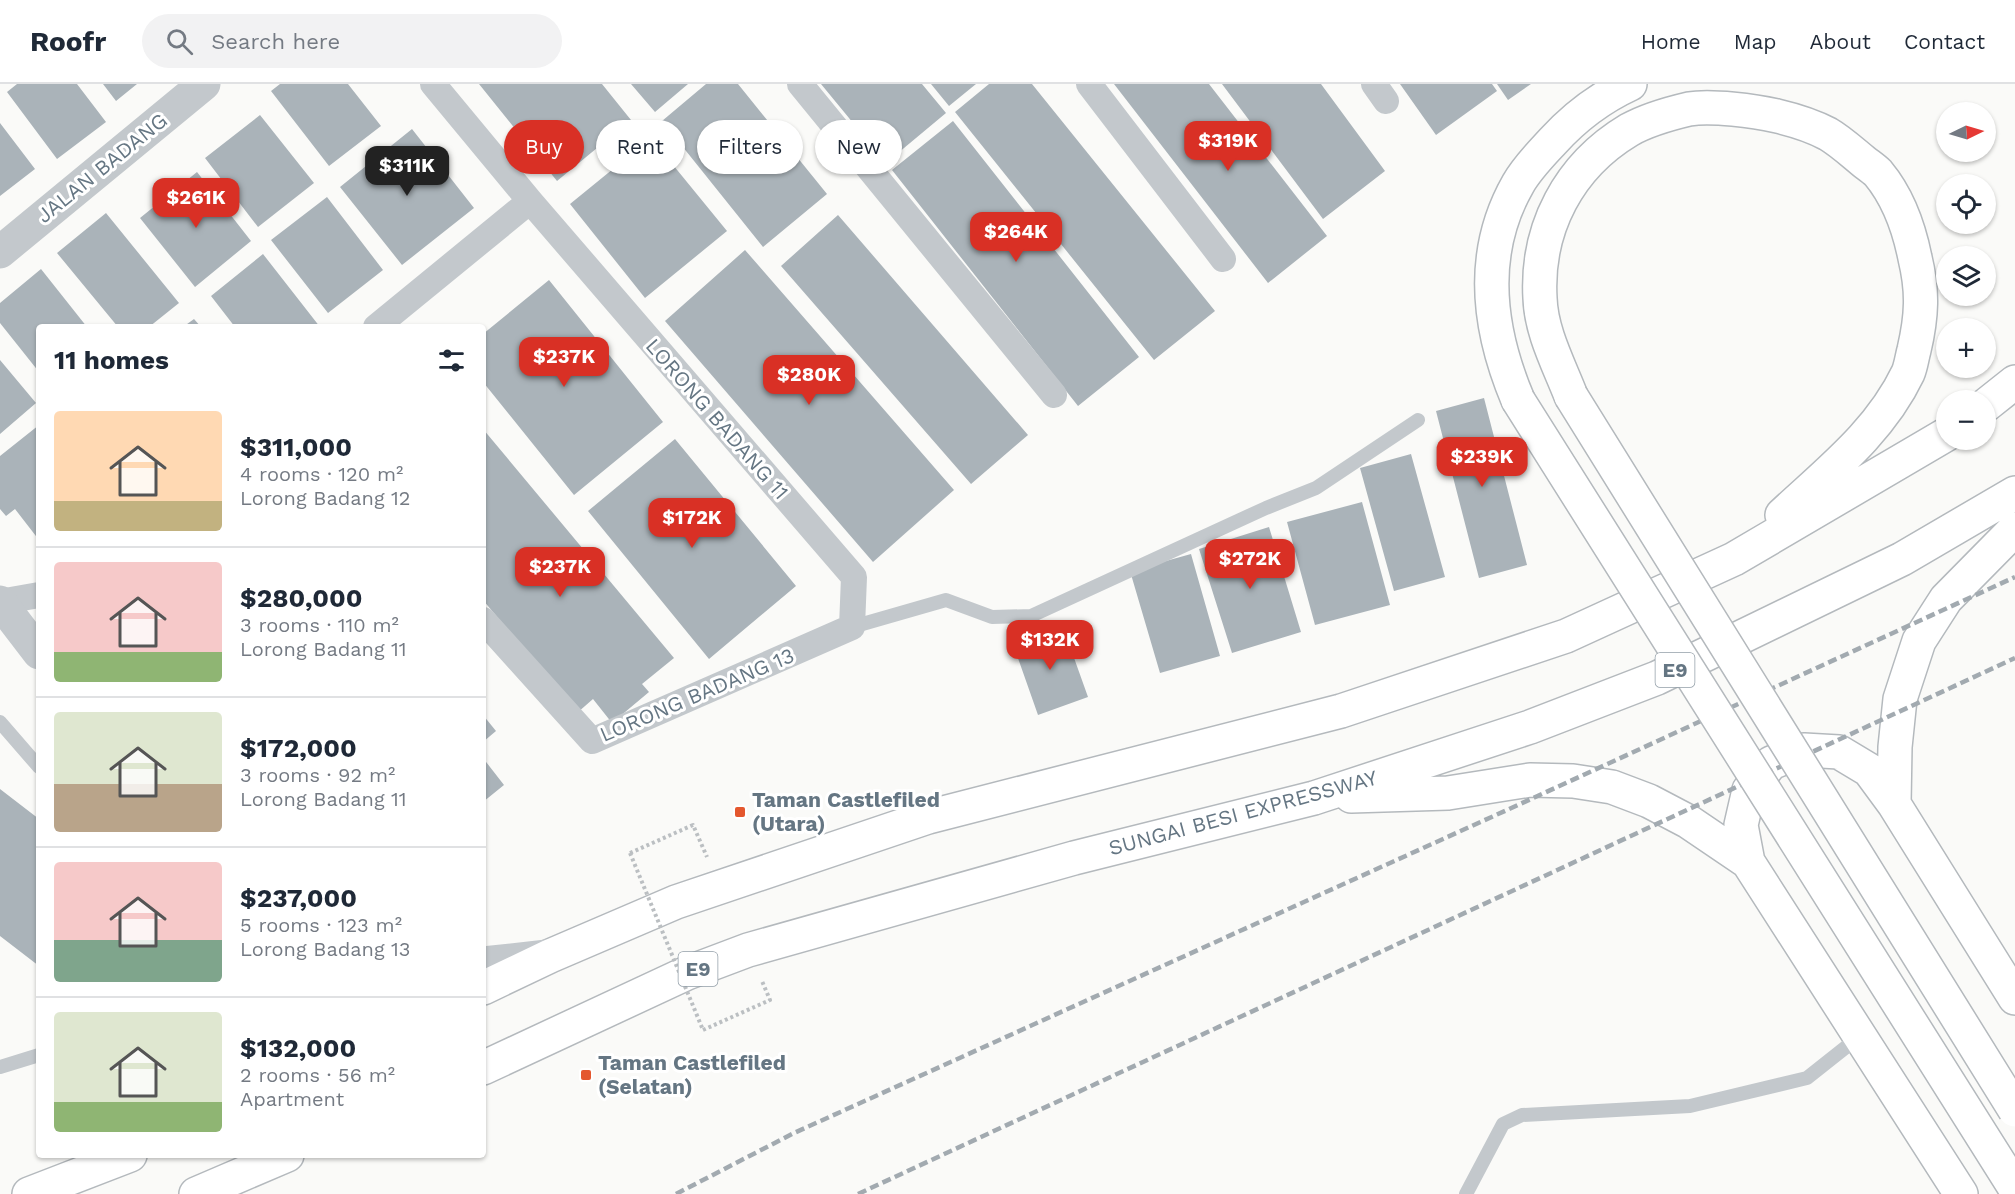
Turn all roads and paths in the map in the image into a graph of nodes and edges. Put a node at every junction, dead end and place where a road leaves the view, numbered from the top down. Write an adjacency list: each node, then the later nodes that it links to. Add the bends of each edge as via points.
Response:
1 (204, 84): 7 (street, JALAN BADANG)
2 (433, 84): 6 (street, LORONG BADANG 11)
3 (800, 84): 11 (street)
4 (1089, 84): 8 (street)
5 (1630, 84): 41 (highway, bridge, via 1568,125 1519,182 1502,217 1490,292 1505,370 1518,400)
6 (530, 201): 9 (street); 21 (street, LORONG BADANG 11, via 854,577)
7 (0, 252)
8 (1223, 259)
9 (380, 324)
10 (2015, 382): 12 (highway)
11 (1054, 395)
12 (1996, 397)
13 (1418, 420): 21 (lane, via 1316,488 1031,616 992,616 946,600)
14 (1936, 440): 17 (highway)
15 (2015, 493): 25 (highway, SUNGAI BESI EXPRESSWAY / E9, via 1902,559 1657,678 1530,727)
16 (2015, 529): 26 (highway, via 1946,600 1919,641 1900,699)
17 (1734, 559): 28 (highway, via 1566,636 1341,711 928,817); 38 (highway, bridge, via 1869,433 1890,404 1909,372 1922,299 1910,233 1878,173 1828,134 1793,120 1764,113 1692,109 1631,129 1579,170 1548,228 1541,261 1540,300 1546,334 1571,396)
18 (36, 596): 19 (street)
19 (0, 602): 22 (street)
20 (486, 623): 21 (street, LORONG BADANG 13, via 592,741)
21 (852, 627)
22 (36, 649)
23 (0, 722): 24 (lane)
24 (36, 764)
25 (1314, 798): 27 (highway, via 1448,793 1530,780 1573,781 1612,788 1648,801 1689,822); 29 (highway, SUNGAI BESI EXPRESSWAY / E9, via 1074,858)
26 (1894, 804): 27 (highway, via 1869,770 1839,752 1804,750 1772,763 1749,790 1741,825); 33 (highway)
27 (1748, 862): 34 (highway)
28 (721, 887): 29 (path, bridge, via 693,825 630,854 703,1030 770,1000); 30 (highway)
29 (748, 950): 37 (highway, SUNGAI BESI EXPRESSWAY / E9, via 687,973)
30 (550, 956): 31 (street); 32 (highway)
31 (486, 963)
32 (486, 987)
33 (2015, 998)
34 (1860, 1036): 44 (lane, via 1807,1078 1690,1106 1522,1115 1503,1124); 45 (highway)
35 (36, 1055): 36 (lane)
36 (0, 1067)
37 (486, 1067)
38 (2015, 1110)
39 (122, 1158): 43 (highway)
40 (279, 1158): 42 (highway)
41 (2015, 1188)
42 (203, 1191)
43 (29, 1194)
44 (1466, 1194)
45 (1961, 1194)

